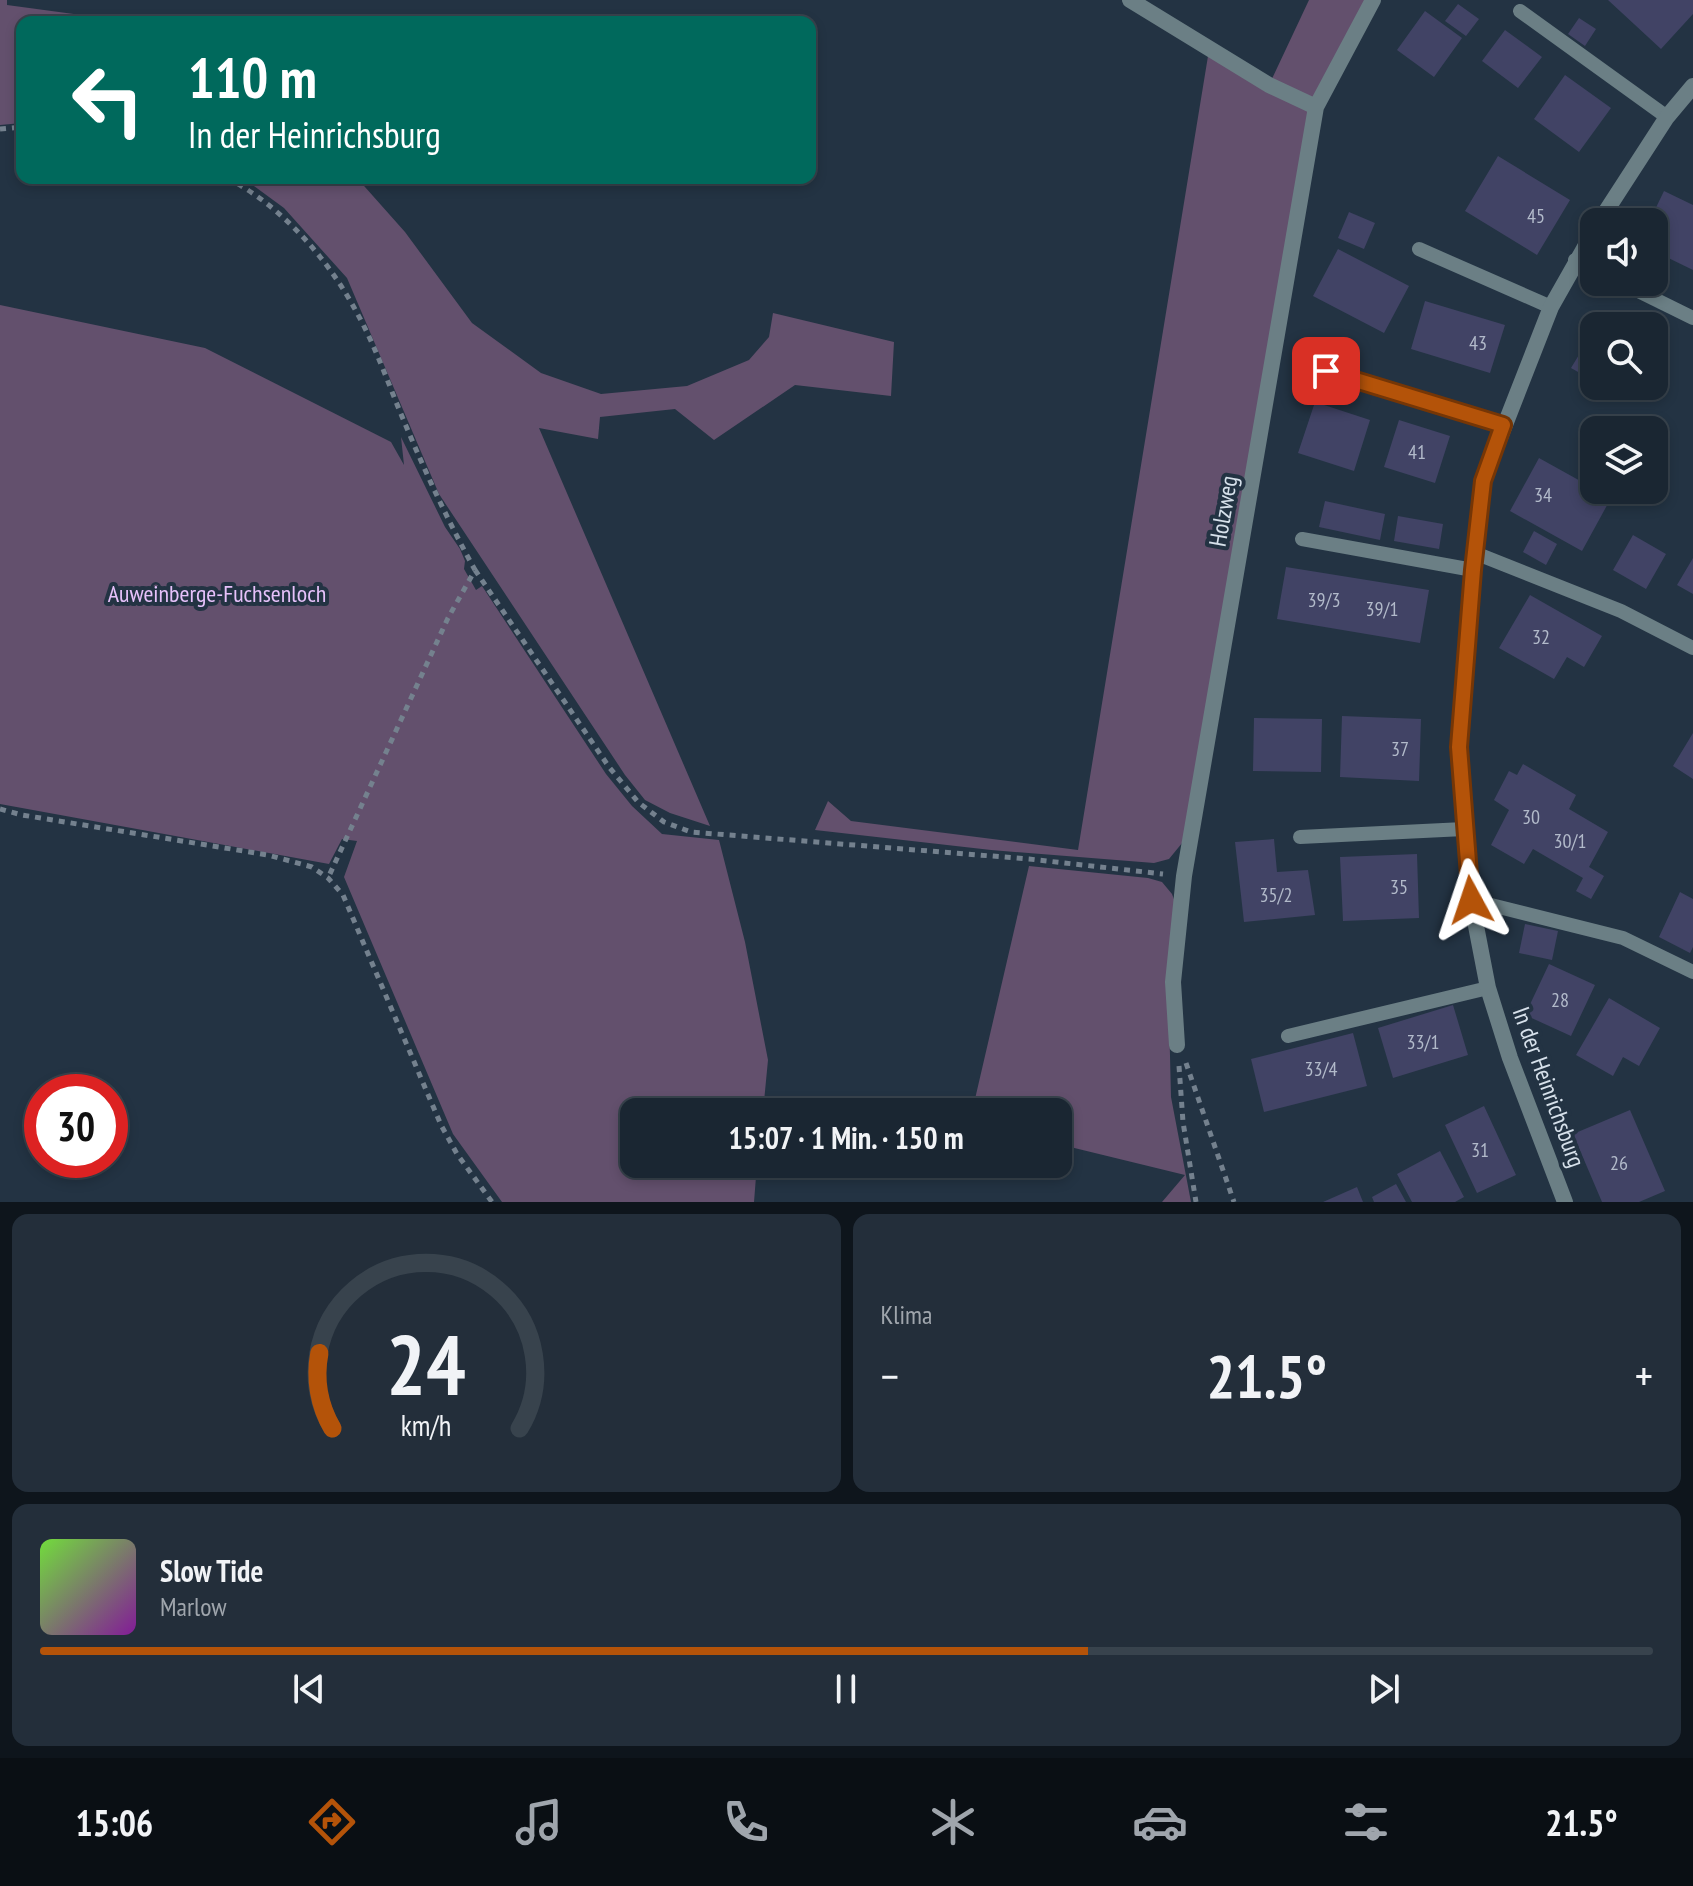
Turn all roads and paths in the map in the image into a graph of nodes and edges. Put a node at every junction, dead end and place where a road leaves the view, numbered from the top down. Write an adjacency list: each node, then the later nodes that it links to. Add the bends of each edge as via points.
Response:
1 (1130, 0): 5 (street, via 1269,85)
2 (1373, 0): 5 (street, Holzweg)
3 (1520, 11): 6 (lane)
4 (1693, 86): 6 (street)
5 (1316, 107): 25 (street, Holzweg)
6 (1667, 117): 8 (street)
7 (236, 184): 20 (path, via 274,209 337,280)
8 (1608, 208)
9 (1419, 249): 14 (lane)
10 (1580, 252): 11 (street, In der Heinrichsburg)
11 (1575, 260): 12 (lane); 14 (street, In der Heinrichsburg)
12 (1580, 262)
13 (1648, 296): 15 (lane)
14 (1551, 307): 17 (street, In der Heinrichsburg)
15 (1693, 318)
16 (1326, 371): 17 (lane)
17 (1503, 425): 19 (street, In der Heinrichsburg, via 1483,481)
18 (1302, 539): 19 (lane)
19 (1474, 561): 21 (lane, via 1621,611); 23 (street, In der Heinrichsburg, via 1459,747)
20 (475, 570): 25 (path, via 609,767 638,802 664,822 691,832); 26 (path)
21 (1693, 648)
22 (0, 809): 26 (path, via 268,855 312,867)
23 (1464, 829): 24 (lane); 27 (street, In der Heinrichsburg)
24 (1300, 837)
25 (1184, 876): 31 (street, Holzweg, via 1173,982)
26 (328, 878): 32 (path, via 343,895 441,1125)
27 (1471, 900): 28 (lane, via 1623,938); 29 (street, In der Heinrichsburg)
28 (1693, 972)
29 (1488, 988): 30 (lane, In der Heinrichsburg); 35 (street, In der Heinrichsburg)
30 (1288, 1036)
31 (1177, 1045): 33 (path); 34 (path)
32 (492, 1202)
33 (1196, 1202)
34 (1234, 1202)
35 (1565, 1202)

